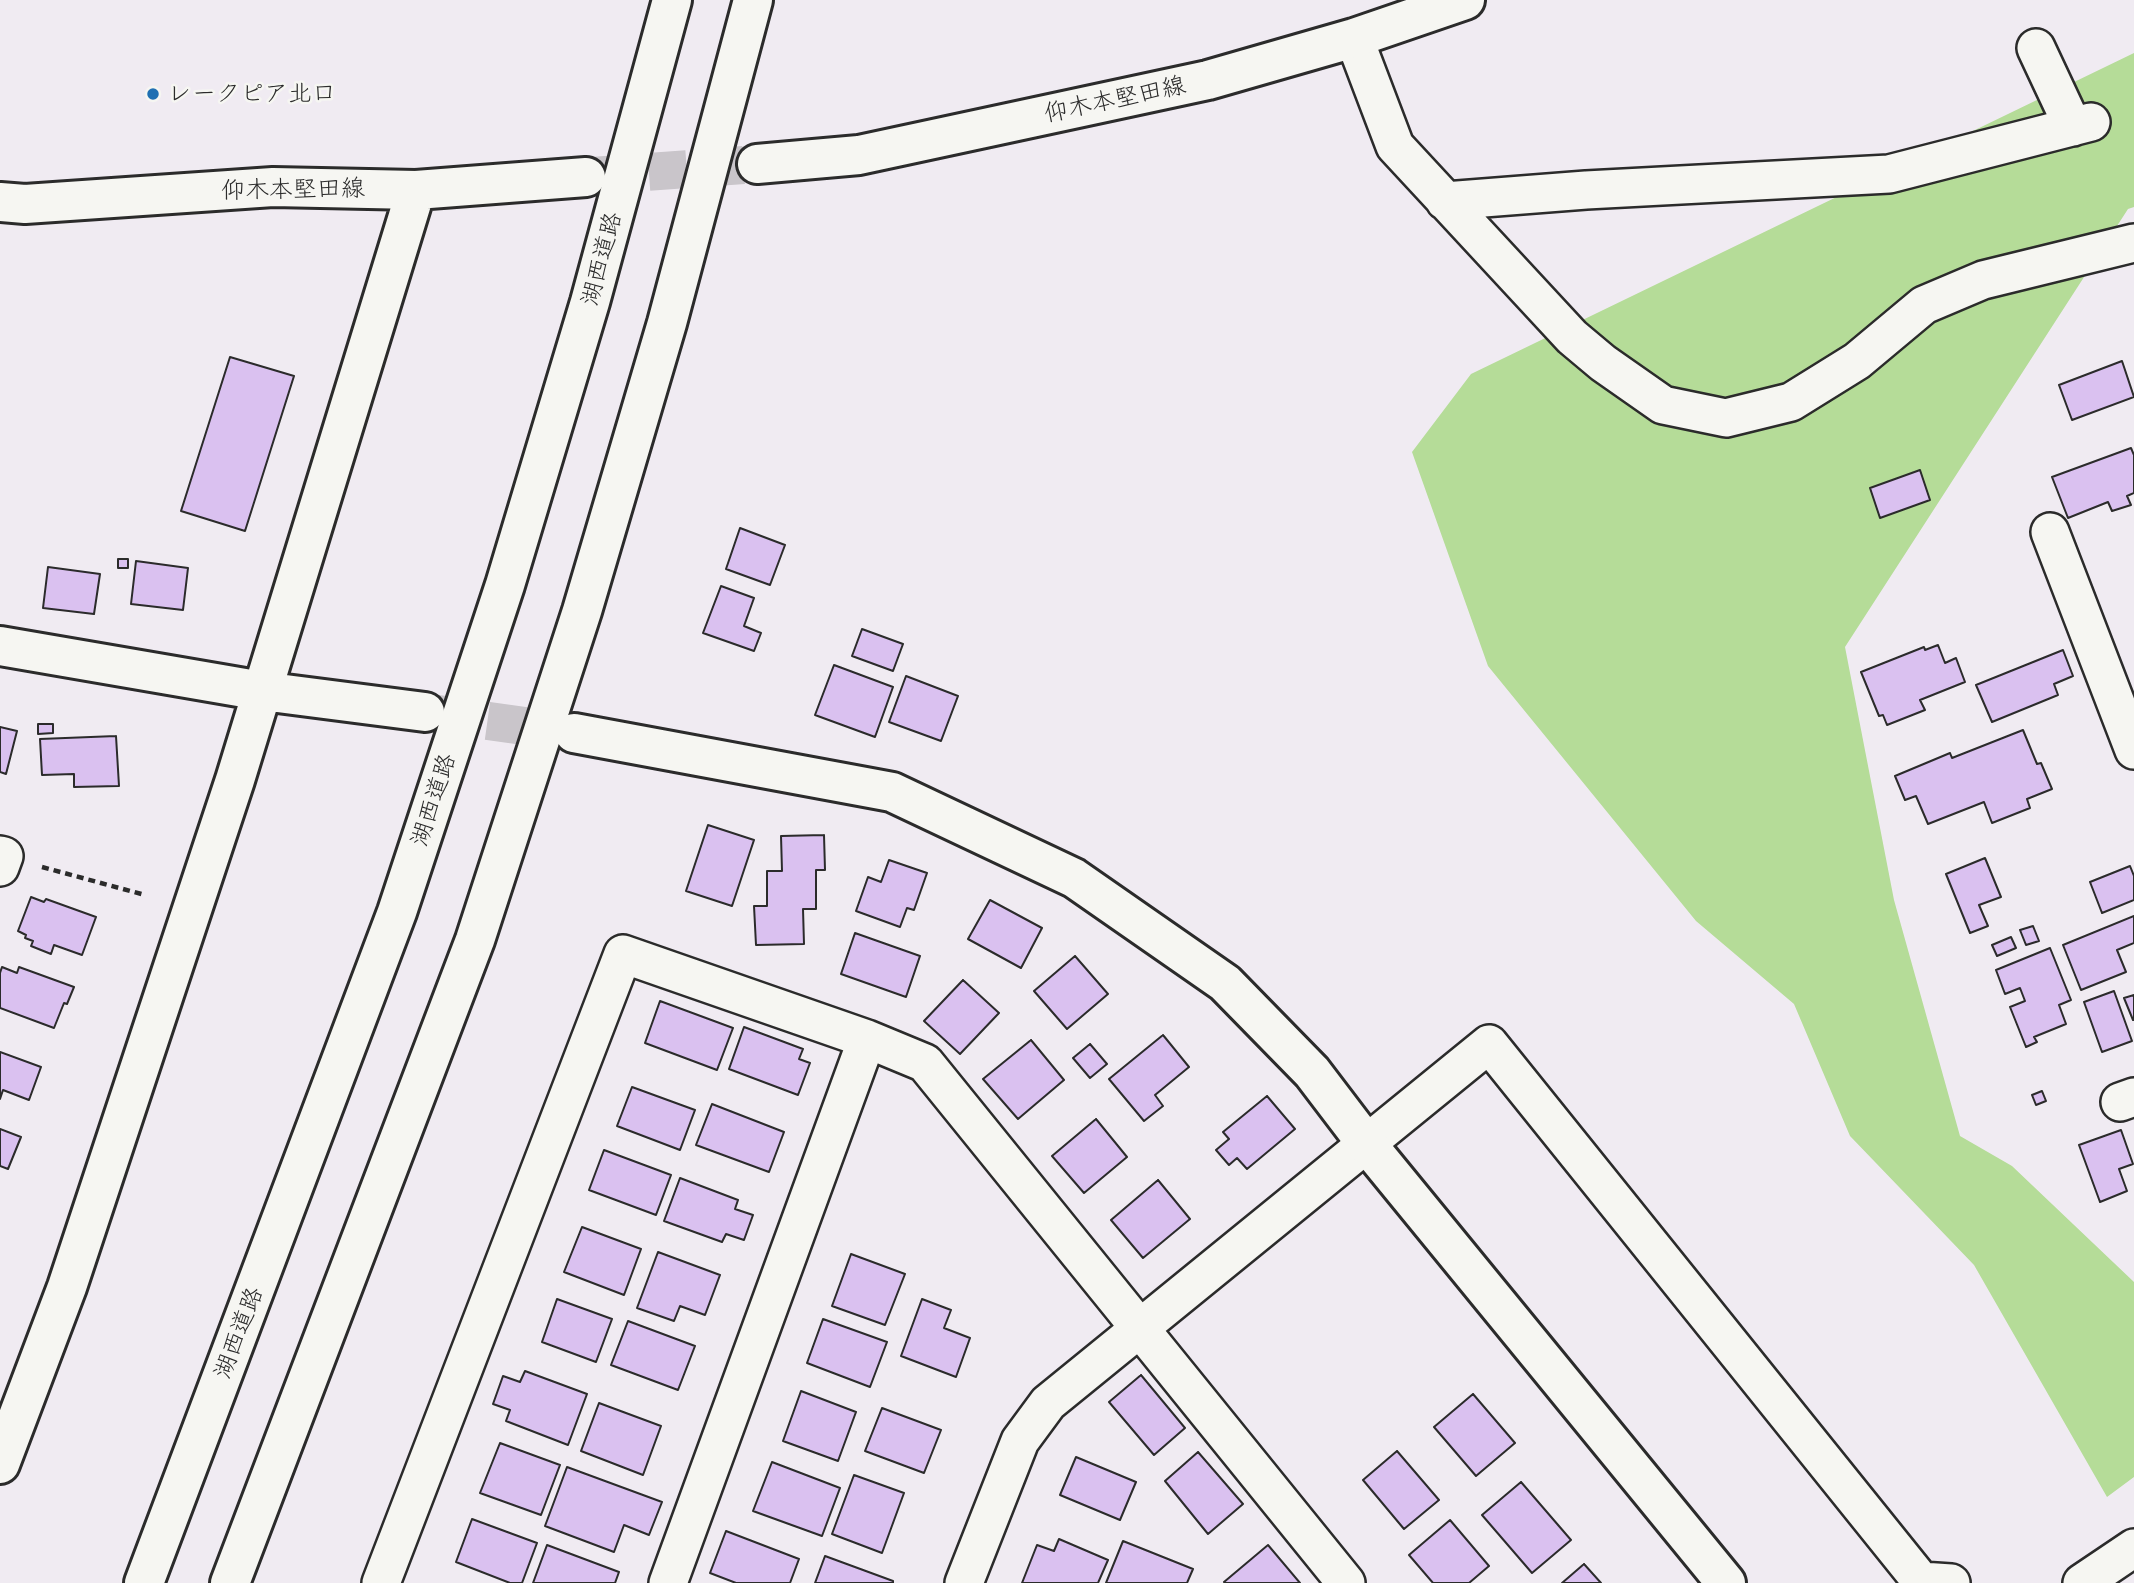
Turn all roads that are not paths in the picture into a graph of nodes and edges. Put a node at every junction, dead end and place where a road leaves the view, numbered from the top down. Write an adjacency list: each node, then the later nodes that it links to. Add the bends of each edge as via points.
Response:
1 (672, 0): 23 (main road, 湖西道路, via 579,341 406,886)
2 (753, 0): 24 (main road, via 606,533 480,927)
3 (1465, 0): 4 (main road, 仰木本堅田線)
4 (1354, 38): 6 (main road, 仰木本堅田線, via 1208,80 859,155); 9 (street, via 1395,146)
5 (2036, 48): 9 (street, via 2082,125 1889,174)
6 (757, 163)
7 (586, 177): 8 (main road, 仰木本堅田線)
8 (416, 190): 10 (main road, 仰木本堅田線, via 273,187); 14 (main road)
9 (1445, 201): 11 (street, via 1603,363 1663,405 1726,418 1791,402 1857,361 1924,304 1983,280)
10 (0, 202)
11 (2134, 243)
12 (2050, 532): 17 (street)
13 (0, 646): 14 (main road)
14 (262, 691): 15 (main road); 21 (main road, via 67,1287)
15 (425, 712)
16 (574, 733): 19 (main road, via 892,792 1074,878 1225,983 1312,1072)
17 (2134, 750)
18 (867, 1039): 20 (street, via 925,1063); 25 (street, via 623,954); 26 (street)
19 (1366, 1143): 20 (street); 29 (main road); 30 (street, via 1489,1044 1921,1581)
20 (1139, 1328): 27 (street, via 1048,1403 1020,1441); 28 (street)
21 (0, 1464)
22 (2134, 1548): 31 (street)
23 (144, 1583)
24 (230, 1583)
25 (381, 1583)
26 (668, 1583)
27 (964, 1583)
28 (1346, 1583)
29 (1726, 1583)
30 (1951, 1583)
31 (2082, 1583)

